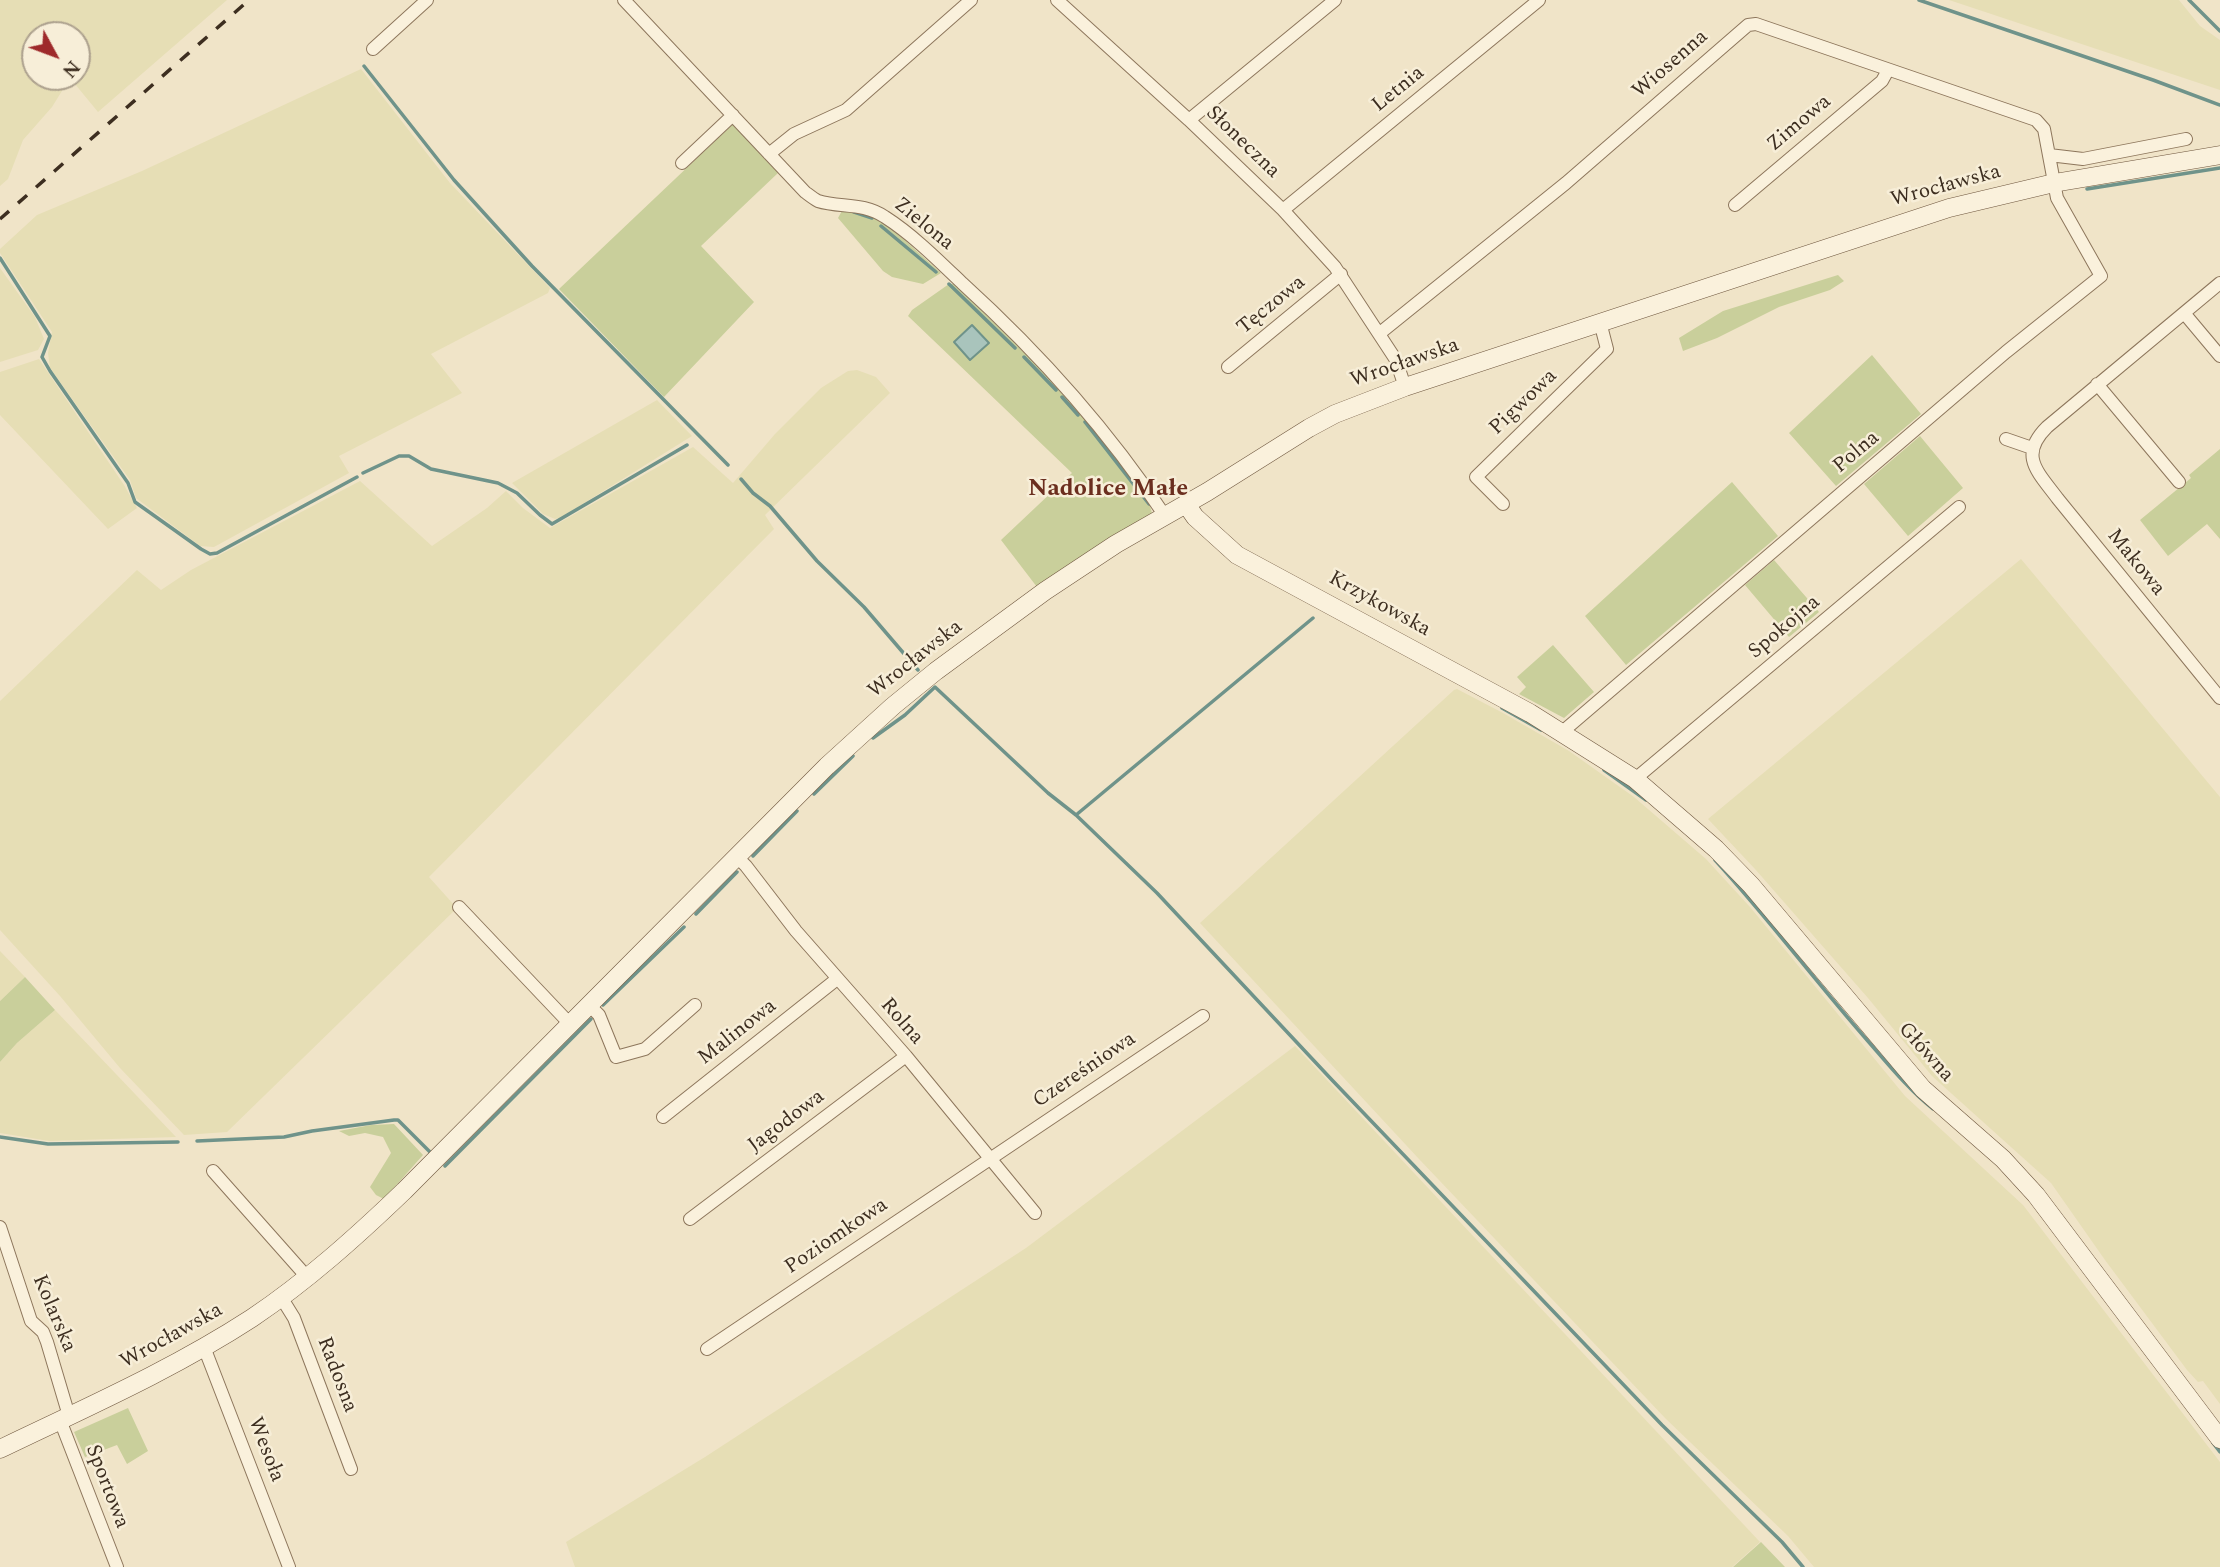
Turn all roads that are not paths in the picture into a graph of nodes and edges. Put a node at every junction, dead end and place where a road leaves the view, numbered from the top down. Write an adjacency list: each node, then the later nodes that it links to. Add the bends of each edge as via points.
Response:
1 (427, 0): 7 (street)
2 (971, 0): 12 (street, via 846,110 794,134)
3 (1056, 0): 10 (street, Słoneczna)
4 (1335, 0): 10 (street)
5 (1539, 0): 18 (street, Letnia)
6 (627, 2): 9 (street, Zielona)
7 (373, 49)
8 (1888, 70): 13 (street, Wiosenna, via 2036,120 2044,129); 17 (street, Zimowa, via 1882,80); 23 (street, Wiosenna, via 1748,25 1566,183)
9 (733, 115): 12 (street, Zielona); 15 (street)
10 (1189, 120): 18 (street, Słoneczna)
11 (2186, 139): 13 (street, via 2083,159)
12 (769, 154): 34 (street, Zielona, via 817,201 853,205 883,215 951,272 1066,387)
13 (2049, 155): 16 (street, Wiosenna)
14 (2220, 155): 16 (street, Wrocławska)
15 (682, 163)
16 (2054, 183): 22 (street, Wrocławska, via 1949,208); 36 (street, Polna, via 2057,198 2101,276 1996,360)
17 (1735, 205)
18 (1283, 210): 19 (street, Słoneczna)
19 (1341, 274): 23 (street, Słoneczna); 25 (street, Tęczowa)
20 (2220, 283): 21 (street)
21 (2184, 313): 24 (street); 26 (street)
22 (1600, 322): 27 (street, Wrocławska); 32 (street, Pigwowa, via 1607,349 1476,477)
23 (1380, 333): 27 (street)
24 (2220, 356)
25 (1228, 367)
26 (2097, 384): 29 (street, via 2047,426); 30 (street)
27 (1405, 387): 31 (street, Wrocławska, via 1326,419)
28 (2006, 439): 29 (street)
29 (2032, 448): 35 (street, Makowa, via 2034,467 2058,499)
30 (2179, 482)
31 (1186, 504): 34 (street, Wrocławska); 36 (street, Krzykowska, via 1237,555)
32 (1503, 504)
33 (1959, 507): 37 (street, Spokojna)
34 (1165, 516): 38 (street, Wrocławska, via 1045,591 915,688 827,766)
35 (2220, 698)
36 (1561, 733): 37 (street, Główna)
37 (1635, 779): 57 (street, Główna, via 1716,849 1923,1089 2003,1159 2036,1195)
38 (733, 860): 40 (street, Rolna, via 746,866); 41 (street, Wrocławska)
39 (459, 907): 44 (street)
40 (837, 979): 45 (street, Rolna); 46 (street, Malinowa)
41 (589, 1005): 42 (street, via 599,1015 616,1058 645,1049); 44 (street, Wrocławska)
42 (695, 1006)
43 (1203, 1016): 47 (street, Czereśniowa)
44 (570, 1024): 52 (street, Wrocławska, via 404,1191)
45 (906, 1056): 47 (street, Rolna); 50 (street, Jagodowa)
46 (663, 1117)
47 (989, 1158): 49 (street, Rolna); 55 (street, Poziomkowa)
48 (213, 1171): 52 (street)
49 (1035, 1213)
50 (690, 1219)
51 (0, 1227): 56 (street, Kolarska, via 31,1321 47,1342)
52 (307, 1277): 53 (street, Wrocławska)
53 (281, 1297): 54 (street, Wrocławska); 59 (street, Radosna, via 294,1318)
54 (204, 1347): 56 (street, Wrocławska); 61 (street, Wesoła)
55 (707, 1349)
56 (65, 1418): 58 (street, Wrocławska); 60 (street, Sportowa)
57 (2220, 1439)
58 (0, 1449)
59 (351, 1469)
60 (117, 1567)
61 (289, 1567)

